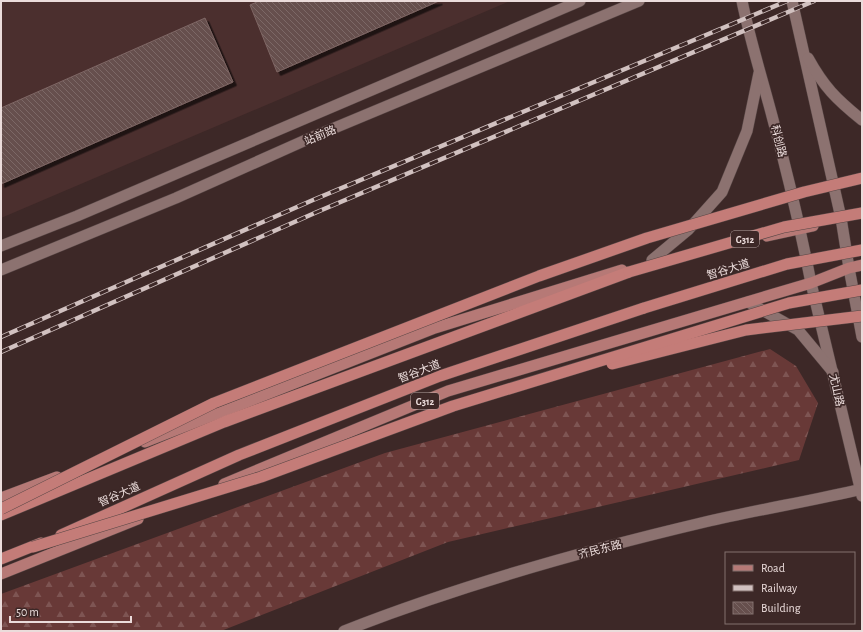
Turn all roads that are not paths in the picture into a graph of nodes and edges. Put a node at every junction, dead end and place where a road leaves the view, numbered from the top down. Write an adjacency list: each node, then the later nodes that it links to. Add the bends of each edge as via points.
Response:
1 (580, 1): 14 (street, 站前路)
2 (639, 1): 19 (street, 站前路)
3 (742, 1): 6 (street, 科创路)
4 (792, 1): 5 (street)
5 (802, 48): 7 (street, via 822,83); 12 (street)
6 (759, 70): 13 (street, 科创路); 16 (street, via 746,131 722,192 688,230)
7 (862, 120)
8 (862, 178): 10 (highway, bridge)
9 (862, 184): 10 (highway, bridge)
10 (804, 192): 29 (highway, bridge, via 647,238 539,276 221,400)
11 (862, 214): 12 (main road, 智谷大道 / G312); 30 (highway, 智谷大道 / G312, bridge, via 784,228 629,272 224,422)
12 (841, 218): 13 (main road, 智谷大道 / G312); 18 (street)
13 (801, 230): 16 (main road, 智谷大道 / G312); 20 (street, 科创路)
14 (1, 246)
15 (862, 250): 31 (highway, 智谷大道 / G312, bridge, via 787,264 644,308 440,376 239,455)
16 (652, 260): 28 (main road, 智谷大道 / G312, via 436,328)
17 (862, 265): 18 (main road, G312)
18 (849, 268): 20 (main road, G312); 24 (street)
19 (1, 270)
20 (811, 283): 22 (main road, G312); 25 (street, 尤山路)
21 (862, 290): 26 (highway, G312, bridge, via 789,303)
22 (748, 302): 25 (street, via 798,330); 33 (main road, G312, via 448,392)
23 (862, 316): 26 (highway, bridge, via 746,330)
24 (862, 337)
25 (833, 372): 27 (street, 尤山路)
26 (453, 406): 31 (highway, G312, bridge, via 261,477)
27 (861, 492): 34 (street, 齐民东路, via 705,522 586,552 477,583)
28 (1, 498)
29 (1, 509)
30 (1, 515)
31 (33, 547): 32 (highway, 智谷大道 / G312)
32 (1, 559)
33 (1, 574)
34 (344, 631)

